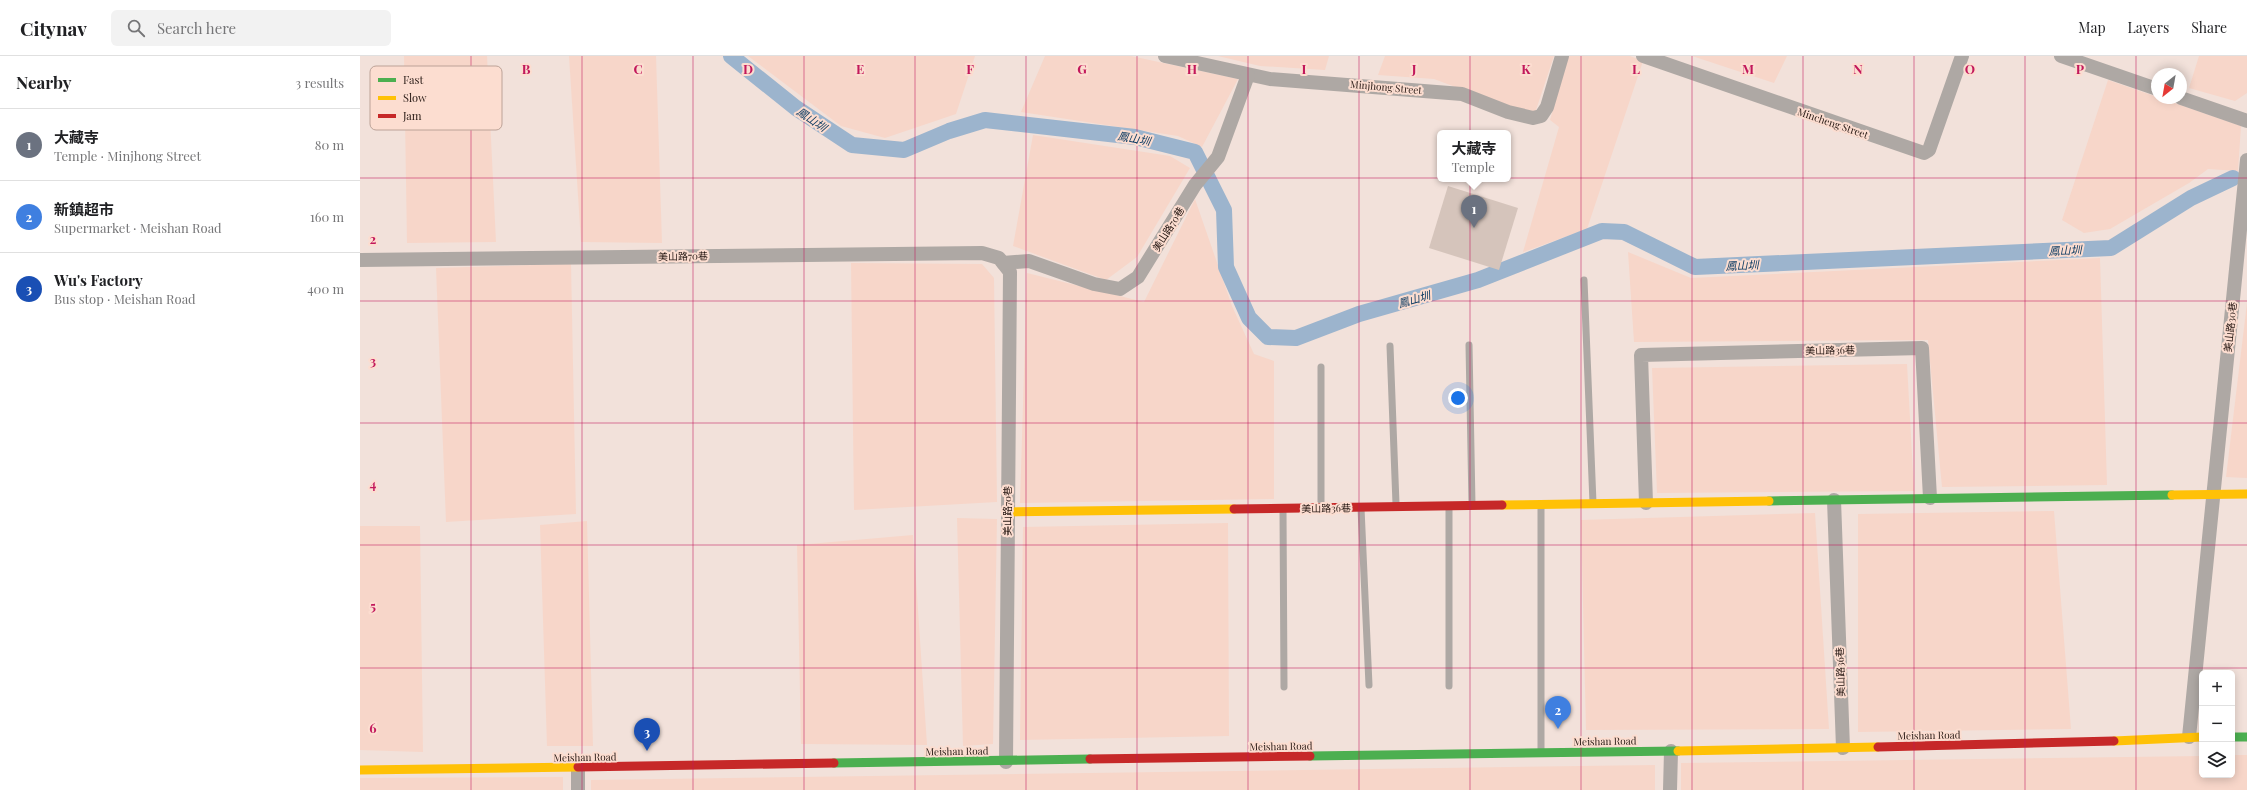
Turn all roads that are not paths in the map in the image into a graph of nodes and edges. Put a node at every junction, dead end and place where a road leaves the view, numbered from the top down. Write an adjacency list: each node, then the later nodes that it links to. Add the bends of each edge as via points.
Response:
1 (1165, 56): 6 (street, Minjhong Street)
2 (1562, 56): 6 (street, Minjhong Street, via 1547,107 1541,116 1533,118 1508,112 1462,94 1270,79)
3 (1643, 56): 4 (street, Mincheng Street, via 1924,153 1929,150)
4 (1962, 56)
5 (2061, 56): 7 (street)
6 (1248, 74): 12 (street, 美山路70巷, via 1218,157 1195,185 1138,277 1120,289 1094,284 1029,261)
7 (2151, 88)
8 (2187, 100): 9 (street)
9 (2247, 121)
10 (2247, 160): 17 (street, 美山路30巷)
11 (360, 260): 12 (street, 美山路70巷, via 982,253 999,258)
12 (1003, 263): 30 (street, 美山路70巷, via 1010,272)
13 (1584, 280): 21 (lane)
14 (1469, 345): 24 (lane)
15 (1390, 346): 25 (lane)
16 (1321, 367): 29 (lane)
17 (2212, 494): 18 (street); 19 (street); 34 (street, 美山路30巷)
18 (2247, 494)
19 (1930, 498): 20 (street, 美山路36巷); 22 (street, 美山路36巷, via 1922,348 1640,355)
20 (1834, 500): 22 (street, 美山路36巷); 37 (street, 美山路36巷)
21 (1593, 503): 22 (street, 美山路36巷); 23 (street, 美山路36巷)
22 (1646, 503)
23 (1541, 504): 24 (street, 美山路36巷); 39 (lane)
24 (1472, 505): 26 (street, 美山路36巷)
25 (1396, 506): 26 (street, 美山路36巷); 27 (street, 美山路36巷)
26 (1449, 506): 32 (lane)
27 (1361, 507): 29 (street, 美山路36巷); 31 (lane)
28 (1283, 508): 29 (street, 美山路36巷); 30 (street, 美山路36巷); 33 (lane)
29 (1320, 508)
30 (1006, 512): 40 (street, 美山路70巷)
31 (1369, 685)
32 (1449, 686)
33 (1284, 687)
34 (2195, 737): 37 (street, Meishan Road, via 2054,744)
35 (2235, 737): 36 (street)
36 (2247, 737)
37 (1843, 748): 38 (street, Meishan Road)
38 (1671, 751): 39 (street, Meishan Road); 44 (street)
39 (1541, 753): 40 (street, Meishan Road)
40 (1006, 762): 41 (street, Meishan Road)
41 (578, 768): 42 (street, Meishan Road); 43 (street)
42 (360, 770)
43 (578, 790)
44 (1670, 790)

